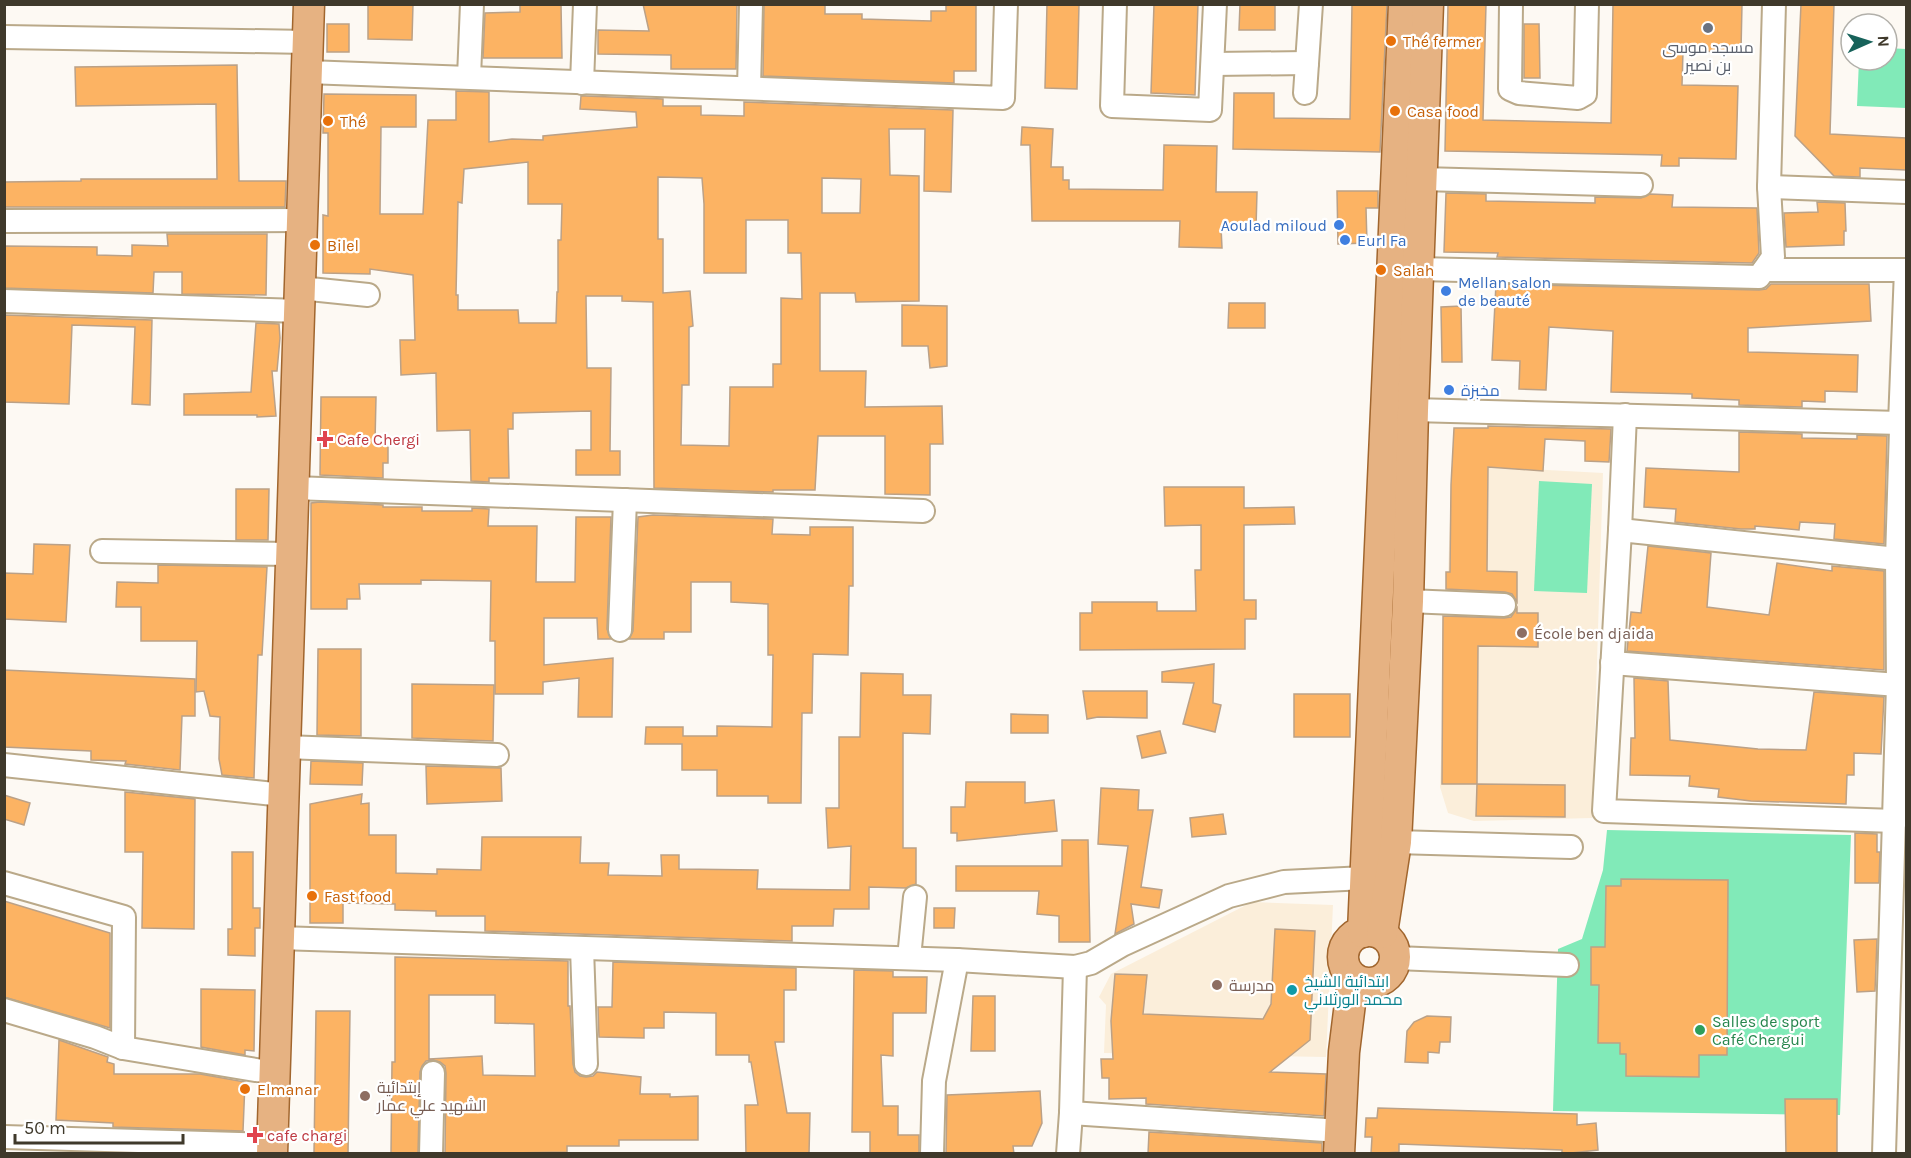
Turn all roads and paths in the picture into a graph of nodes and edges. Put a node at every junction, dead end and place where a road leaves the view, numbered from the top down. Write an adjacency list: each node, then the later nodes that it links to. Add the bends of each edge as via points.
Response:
1 (309, 4): 15 (main road)
2 (472, 4): 19 (street)
3 (585, 4): 20 (street)
4 (751, 4): 21 (street)
5 (1006, 4): 21 (street, via 1002,98)
6 (1115, 4): 17 (street, via 1112,106 1210,110)
7 (1215, 4): 17 (street)
8 (1311, 4): 16 (street)
9 (1404, 4): 57 (main road)
10 (1428, 4): 23 (main road)
11 (1511, 4): 12 (street, via 1510,89 1578,98 1585,94)
12 (1587, 4)
13 (1774, 4): 25 (street)
14 (4, 37): 15 (street)
15 (308, 42): 18 (main road)
16 (1306, 63): 17 (street); 22 (street)
17 (1213, 64)
18 (307, 72): 19 (street); 27 (main road)
19 (469, 77): 20 (street)
20 (582, 83): 21 (street)
21 (749, 88)
22 (1305, 93)
23 (1421, 179): 24 (street); 29 (main road)
24 (1641, 184)
25 (1769, 187): 26 (street); 30 (street, via 1773,257)
26 (1906, 192)
27 (302, 220): 28 (street); 34 (main road)
28 (4, 221)
29 (1419, 269): 30 (street, via 1760,277); 35 (main road)
30 (1764, 270): 31 (street)
31 (1906, 270): 37 (street)
32 (368, 295): 34 (street)
33 (4, 300): 34 (street)
34 (300, 300): 38 (main road)
35 (1413, 410): 36 (street); 45 (main road)
36 (1625, 415): 37 (street); 41 (street)
37 (1902, 427): 44 (street)
38 (294, 488): 39 (street); 43 (main road)
39 (625, 500): 40 (street); 47 (street)
40 (922, 511)
41 (1620, 530): 44 (street); 48 (street)
42 (102, 550): 43 (street)
43 (291, 554): 50 (main road)
44 (1897, 559): 49 (street)
45 (1408, 601): 46 (street); 55 (main road)
46 (1504, 605)
47 (620, 630)
48 (1612, 663): 49 (street); 54 (street, via 1604,811)
49 (1898, 685): 54 (street)
50 (285, 747): 51 (street); 53 (main road)
51 (497, 755)
52 (4, 765): 53 (street)
53 (283, 795): 60 (main road)
54 (1895, 821): 80 (street)
55 (1396, 842): 56 (street); 61 (main road)
56 (1571, 847)
57 (1365, 878): 61 (main road); 66 (street, via 1284,882 1229,896 1091,963)
58 (4, 883): 69 (street, via 124,917)
59 (915, 897): 63 (street)
60 (279, 938): 62 (street); 71 (main road)
61 (1380, 941): 65 (street); 67 (main road, via 1391,973 1378,982); 67 (main road, via 1349,941 1344,965)
62 (582, 948): 63 (street); 70 (street)
63 (909, 958): 64 (street)
64 (957, 960): 66 (street); 78 (street, via 934,1081)
65 (1567, 965)
66 (1074, 967): 73 (street)
67 (1362, 981): 75 (main road, via 1361,1052)
68 (4, 1010): 69 (street)
69 (123, 1048): 71 (street)
70 (586, 1064)
71 (274, 1073): 76 (main road)
72 (433, 1073): 77 (street)
73 (1071, 1113): 75 (street); 79 (street)
74 (4, 1137): 76 (street)
75 (1346, 1146)
76 (272, 1149)
77 (431, 1154)
78 (932, 1154)
79 (1068, 1154)
80 (1884, 1154)

